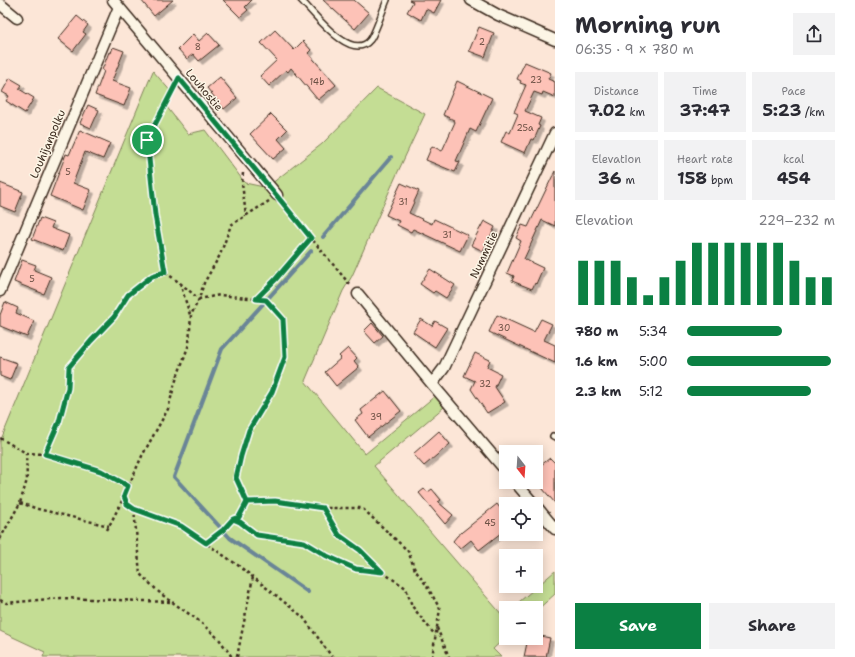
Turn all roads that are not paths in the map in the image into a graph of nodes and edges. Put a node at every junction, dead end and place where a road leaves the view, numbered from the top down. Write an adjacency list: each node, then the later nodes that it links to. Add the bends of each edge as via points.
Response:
1 (301, 0): 2 (lane, via 330,31 353,46 362,46 371,40)
2 (387, 0)
3 (471, 0): 7 (street)
4 (0, 4): 6 (street)
5 (116, 4): 9 (street, Louhostie); 10 (street, Louhijanpolku)
6 (17, 18)
7 (555, 40)
8 (555, 133): 12 (street, Nummitie, via 444,368)
9 (277, 196)
10 (0, 291)
11 (358, 294): 12 (street)
12 (432, 384): 13 (street)
13 (499, 463)
14 (521, 489): 15 (street)
15 (528, 497)
16 (543, 515): 17 (street)
17 (555, 529)

